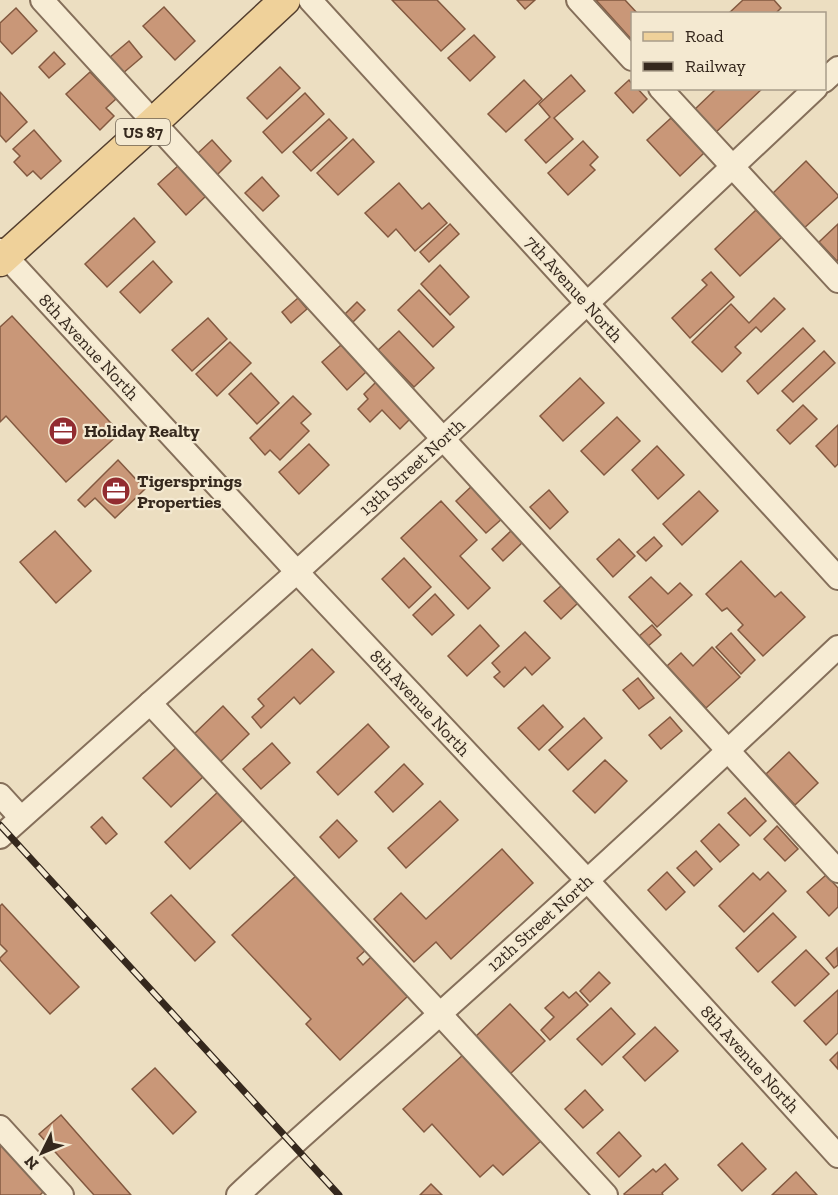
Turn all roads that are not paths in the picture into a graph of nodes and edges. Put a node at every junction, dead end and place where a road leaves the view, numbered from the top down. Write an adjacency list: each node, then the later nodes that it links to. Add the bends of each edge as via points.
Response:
1 (42, 0): 10 (street)
2 (285, 0): 10 (main road, US 87)
3 (310, 0): 14 (street, 7th Avenue North)
4 (578, 0): 5 (street)
5 (631, 57)
6 (838, 68): 7 (street)
7 (826, 80)
8 (662, 90): 11 (street)
9 (814, 90): 11 (street, 13th Street North)
10 (154, 122): 12 (main road, US 87); 15 (street)
11 (732, 166): 13 (street); 14 (street, 13th Street North)
12 (2, 256): 16 (street, 8th Avenue North)
13 (838, 281)
14 (588, 303): 15 (street, 13th Street North); 17 (street, 7th Avenue North)
15 (443, 439): 16 (street, 13th Street North); 20 (street)
16 (297, 572): 19 (street, 13th Street North); 25 (street, 8th Avenue North)
17 (838, 578)
18 (838, 647): 20 (street, 12th Street North)
19 (150, 703): 22 (street, 13th Street North); 26 (street)
20 (728, 752): 24 (street); 25 (street, 12th Street North)
21 (0, 795): 22 (street)
22 (21, 818): 23 (street, 13th Street North)
23 (0, 837)
24 (838, 871)
25 (587, 880): 26 (street, 12th Street North); 28 (street, 8th Avenue North)
26 (440, 1014): 30 (street, 12th Street North); 31 (street)
27 (0, 1127): 29 (street)
28 (838, 1156)
29 (62, 1195)
30 (238, 1195)
31 (606, 1195)

